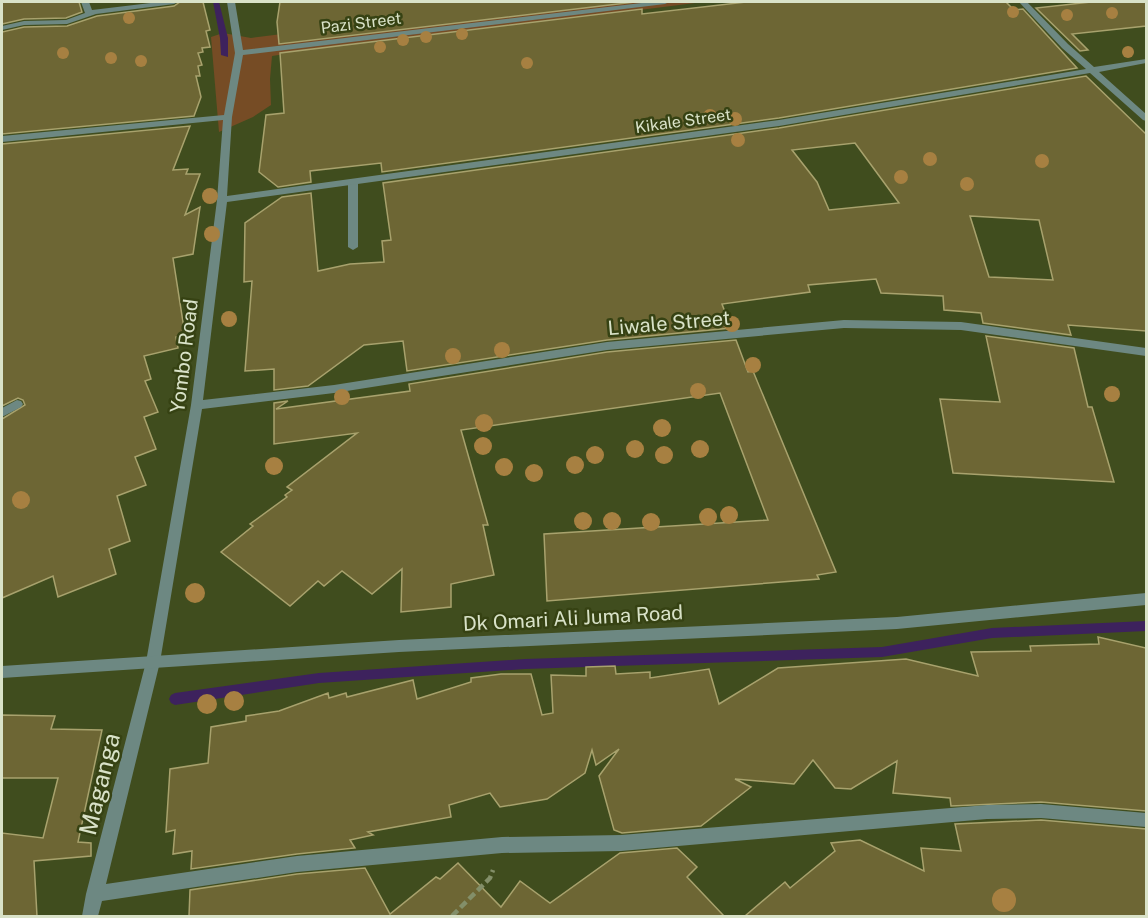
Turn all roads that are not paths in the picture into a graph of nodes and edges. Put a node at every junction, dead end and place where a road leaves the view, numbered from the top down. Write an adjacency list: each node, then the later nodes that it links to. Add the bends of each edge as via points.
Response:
1 (85, 2): 6 (street)
2 (174, 2): 6 (street)
3 (231, 2): 8 (street, Yombo Road)
4 (665, 2): 8 (street, Pazi Street)
5 (1023, 2): 10 (street)
6 (89, 14): 7 (street, via 67,22)
7 (2, 28)
8 (239, 53): 11 (street, Yombo Road)
9 (1146, 61): 10 (street, Kikale Street)
10 (1093, 71): 12 (street); 14 (street, Kikale Street, via 768,125)
11 (228, 117): 13 (street); 15 (street, Yombo Road)
12 (1146, 118)
13 (2, 139)
14 (353, 183): 15 (street, Kikale Street); 16 (street)
15 (222, 200): 19 (street, Yombo Road)
16 (353, 247)
17 (1146, 352): 19 (street, Liwale Street, via 961,326 844,324 607,346 334,389)
18 (16, 404): 20 (street)
19 (197, 405): 22 (street, Yombo Road)
20 (2, 413)
21 (1146, 599): 22 (street, Dk Omari Ali Juma Road, via 897,623 399,646)
22 (153, 662): 23 (street, Dk Omari Ali Juma Road); 25 (street, Maganga)
23 (2, 672)
24 (1146, 820): 25 (street, via 1041,811 987,812 665,840 502,845 297,864)
25 (94, 894): 26 (street, Maganga)
26 (90, 916)

